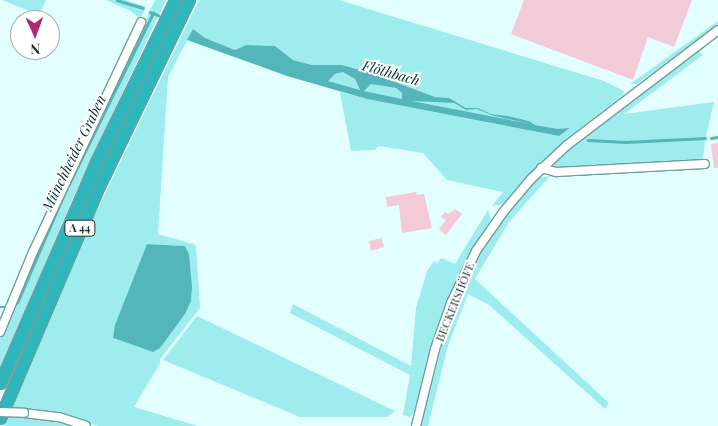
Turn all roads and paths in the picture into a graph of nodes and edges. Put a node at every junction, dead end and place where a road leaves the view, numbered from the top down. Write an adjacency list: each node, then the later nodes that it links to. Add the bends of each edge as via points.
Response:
1 (189, 0): 10 (highway, A 44, via 91,202)
2 (172, 5): 8 (highway, A 44, via 64,234)
3 (141, 22): 7 (street, via 33,252)
4 (718, 30): 6 (street, BECKERSHÖFE, via 578,136)
5 (705, 164): 6 (street, via 556,172)
6 (542, 168): 12 (street, BECKERSHÖFE, via 495,223 462,280 441,332)
7 (0, 332)
8 (0, 383)
9 (0, 412): 11 (street, bridge, via 59,417)
10 (0, 418)
11 (86, 426)
12 (416, 426)

